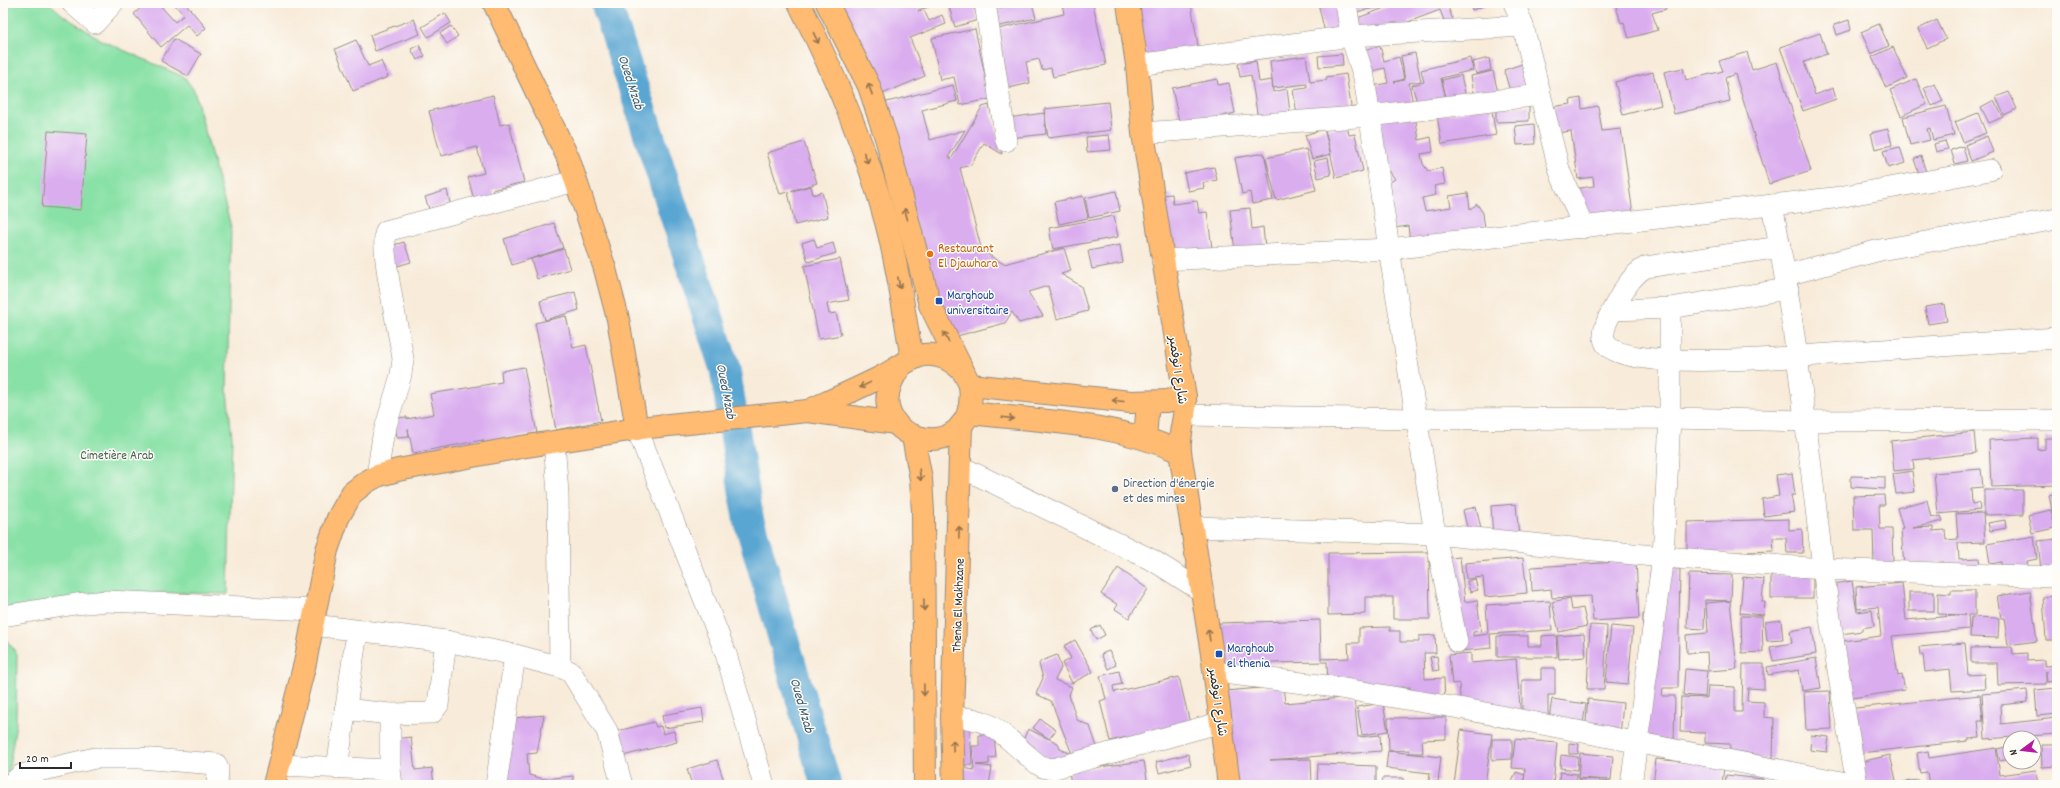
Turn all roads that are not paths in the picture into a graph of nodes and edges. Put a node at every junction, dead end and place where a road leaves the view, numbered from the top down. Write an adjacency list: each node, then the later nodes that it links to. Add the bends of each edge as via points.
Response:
1 (72, 3): 2 (street, via 95,23)
2 (113, 3)
3 (494, 3): 18 (main road, via 569,160)
4 (799, 3): 31 (main road, one-way to 31, via 821,48 872,172 887,223)
5 (827, 3): 32 (main road, one-way to 5, via 930,305 887,141 869,86)
6 (985, 3): 16 (street)
7 (1128, 3): 12 (main road, شارع 1 نوفمبر)
8 (1346, 3): 11 (street)
9 (1514, 3): 10 (street)
10 (1523, 26): 11 (street); 13 (street)
11 (1351, 36): 12 (street); 14 (street, via 1364,77)
12 (1137, 65): 15 (main road, شارع 1 نوفمبر)
13 (1540, 95): 14 (street); 21 (street, via 1562,177 1572,197)
14 (1370, 116): 15 (street); 23 (street)
15 (1143, 133): 24 (main road, شارع 1 نوفمبر)
16 (1006, 141)
17 (1990, 170): 19 (street, via 1896,188)
18 (575, 181): 42 (main road, via 605,270); 48 (street, via 386,230 386,259 403,359 401,375 383,436)
19 (1772, 205): 21 (street); 22 (street)
20 (2057, 219): 25 (street, via 1880,250)
21 (1582, 228): 23 (street)
22 (1780, 247): 25 (street); 27 (street, via 1646,268 1631,280)
23 (1389, 250): 24 (street); 38 (street)
24 (1162, 260): 34 (main road, شارع 1 نوفمبر)
25 (1787, 282): 26 (street); 29 (street)
26 (1670, 308): 27 (street); 30 (street)
27 (1613, 310): 30 (street, via 1604,332 1606,344 1625,354)
28 (2057, 338): 29 (street)
29 (1798, 357): 30 (street); 40 (street)
30 (1672, 360): 36 (street)
31 (906, 363): 32 (main road, via 926,355 940,356 953,362); 35 (main road, one-way to 35); 41 (main road, via 891,378 888,392 888,407)
32 (967, 378): 33 (main road, one-way to 32, via 1113,401); 37 (main road, via 972,399)
33 (1148, 402): 34 (main road); 44 (main road)
34 (1184, 406): 38 (street); 46 (main road, شارع 1 نوفمبر)
35 (802, 411): 41 (main road); 42 (main road)
36 (1670, 418): 38 (street); 40 (street); 51 (street)
37 (965, 419): 43 (main road, via 952,434 939,439 926,440); 44 (main road, one-way to 44, via 1112,430); 47 (main road, Thenia El Makhzane)
38 (1416, 419): 50 (street)
39 (2057, 420): 40 (street)
40 (1806, 421): 52 (street)
41 (896, 423): 43 (main road)
42 (643, 428): 45 (main road); 75 (street, via 726,654)
43 (914, 437): 76 (main road, one-way to 76, via 923,512)
44 (1145, 438): 46 (main road)
45 (554, 442): 48 (main road, via 412,467); 61 (street, via 558,493)
46 (1180, 452): 49 (main road, شارع 1 نوفمبر)
47 (960, 467): 54 (street, via 1154,561); 65 (main road, Thenia El Makhzane, one-way to 47)
48 (378, 476): 56 (main road, via 352,492 338,518 327,550)
49 (1192, 527): 50 (street); 54 (main road, شارع 1 نوفمبر)
50 (1435, 534): 51 (street); 59 (street)
51 (1663, 557): 52 (street); 67 (street)
52 (1823, 569): 53 (street); 80 (street)
53 (2057, 577)
54 (1203, 592): 62 (main road, شارع 1 نوفمبر, one-way to 54)
55 (3, 616): 56 (street, via 107,601)
56 (314, 618): 57 (street); 69 (main road)
57 (357, 632): 58 (street); 63 (street)
58 (446, 641): 60 (street); 64 (street, via 436,710 426,715)
59 (1457, 642)
60 (516, 655): 61 (street); 73 (street)
61 (560, 667): 74 (street, via 571,672 577,680 607,731)
62 (1215, 672): 66 (main road, شارع 1 نوفمبر); 67 (street, via 1335,687 1459,708)
63 (345, 709): 64 (street); 68 (street)
64 (390, 714): 70 (street)
65 (952, 718): 66 (street, via 972,718 986,723 998,730 1042,768 1052,769); 77 (main road, Thenia El Makhzane, one-way to 65)
66 (1222, 722): 78 (main road, شارع 1 نوفمبر)
67 (1636, 743): 79 (street); 80 (street)
68 (337, 768): 69 (street); 70 (street)
69 (277, 775)
70 (391, 778)
71 (10, 785): 72 (street, via 21,775 95,758 138,758 216,764)
72 (217, 785)
73 (496, 785)
74 (622, 785)
75 (764, 785)
76 (925, 785)
77 (954, 785)
78 (1229, 785)
79 (1630, 785)
80 (1857, 785)

